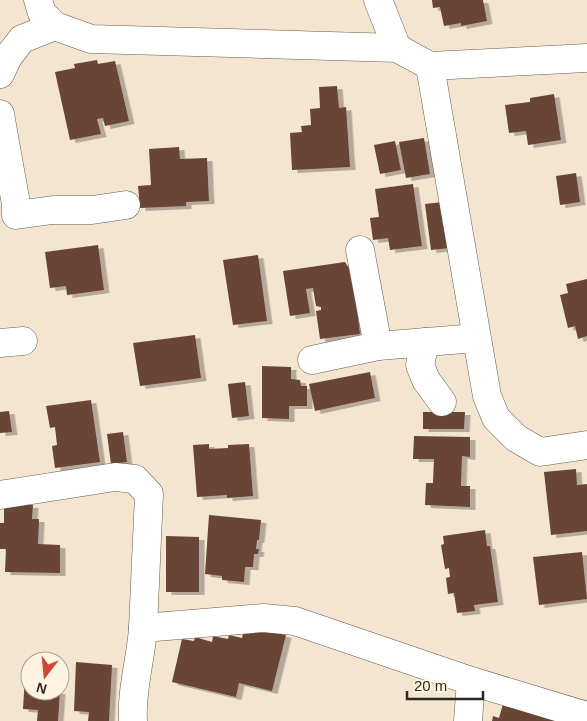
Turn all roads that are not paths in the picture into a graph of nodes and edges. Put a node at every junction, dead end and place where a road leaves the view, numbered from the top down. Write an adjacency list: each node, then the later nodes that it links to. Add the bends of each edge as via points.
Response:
1 (38, 0): 3 (street, via 42,14)
2 (378, 0): 4 (street)
3 (55, 26): 4 (street, via 91,39); 7 (street, via 22,39)
4 (397, 48): 6 (street)
5 (587, 58): 6 (street)
6 (430, 66): 11 (street)
7 (0, 74)
8 (0, 114): 9 (street, via 16,215)
9 (126, 205)
10 (360, 250): 13 (street)
11 (476, 338): 12 (street); 16 (street, via 487,396 496,418 516,438 540,452)
12 (425, 342): 13 (street); 15 (street, via 420,365 426,380)
13 (378, 346): 14 (street)
14 (312, 360)
15 (442, 402)
16 (587, 445)
17 (0, 495): 18 (street, via 115,477 135,479 149,494)
18 (143, 628): 19 (street, via 263,618 295,621); 21 (street, via 132,703)
19 (471, 681): 20 (street); 22 (street)
20 (587, 716)
21 (133, 721)
22 (468, 721)

